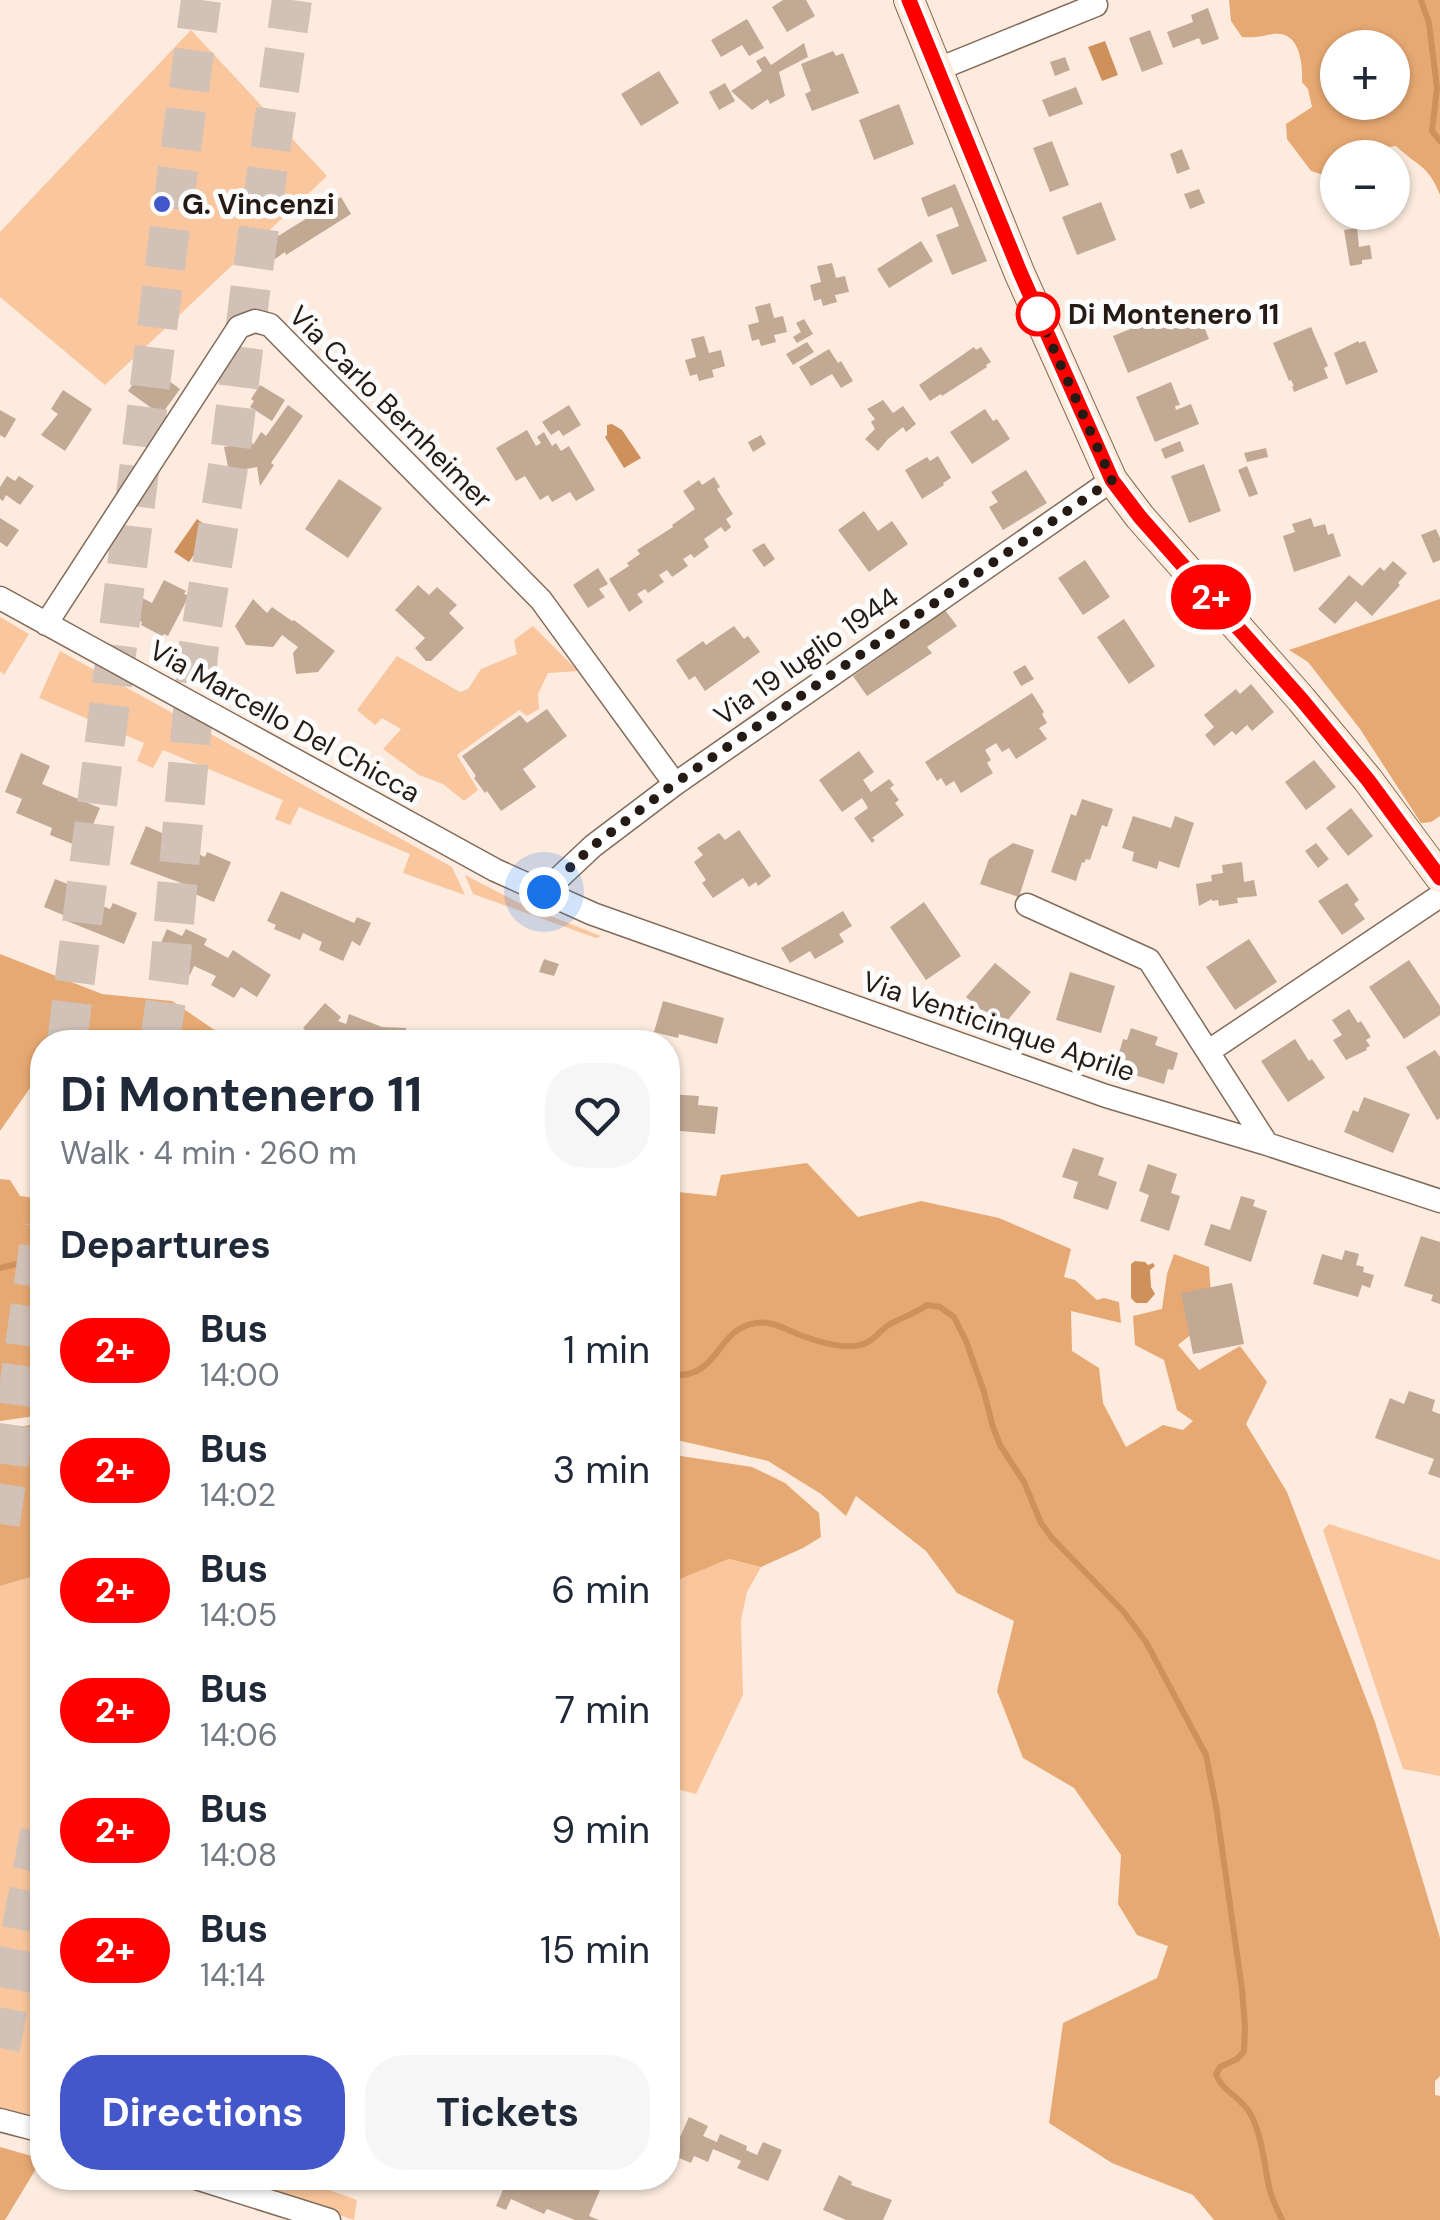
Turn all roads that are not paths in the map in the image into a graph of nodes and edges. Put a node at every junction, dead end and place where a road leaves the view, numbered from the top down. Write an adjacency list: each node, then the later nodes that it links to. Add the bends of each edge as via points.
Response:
1 (908, 0): 3 (street)
2 (1094, 0): 3 (street)
3 (936, 70): 4 (street)
4 (1112, 480): 7 (street, Via 19 luglio 1944); 8 (street, via 1368,780)
5 (0, 598): 6 (street, Via Marcello Del Chicca)
6 (46, 624): 7 (street, Via Carlo Bernheimer, via 240,326 255,321 270,325 541,600); 9 (street, Via Marcello Del Chicca)
7 (674, 784): 9 (street, Via 19 luglio 1944)
8 (1440, 878)
9 (544, 892): 13 (street, Via Venticinque Aprile, via 1106,1096)
10 (1440, 896): 12 (street)
11 (1027, 904): 12 (street, via 1149,960)
12 (1210, 1051): 13 (street)
13 (1267, 1144): 14 (street, Via Venticinque Aprile)
14 (1440, 1201)
15 (0, 2120): 16 (street)
16 (30, 2128)
17 (234, 2190): 18 (street)
18 (329, 2220)

